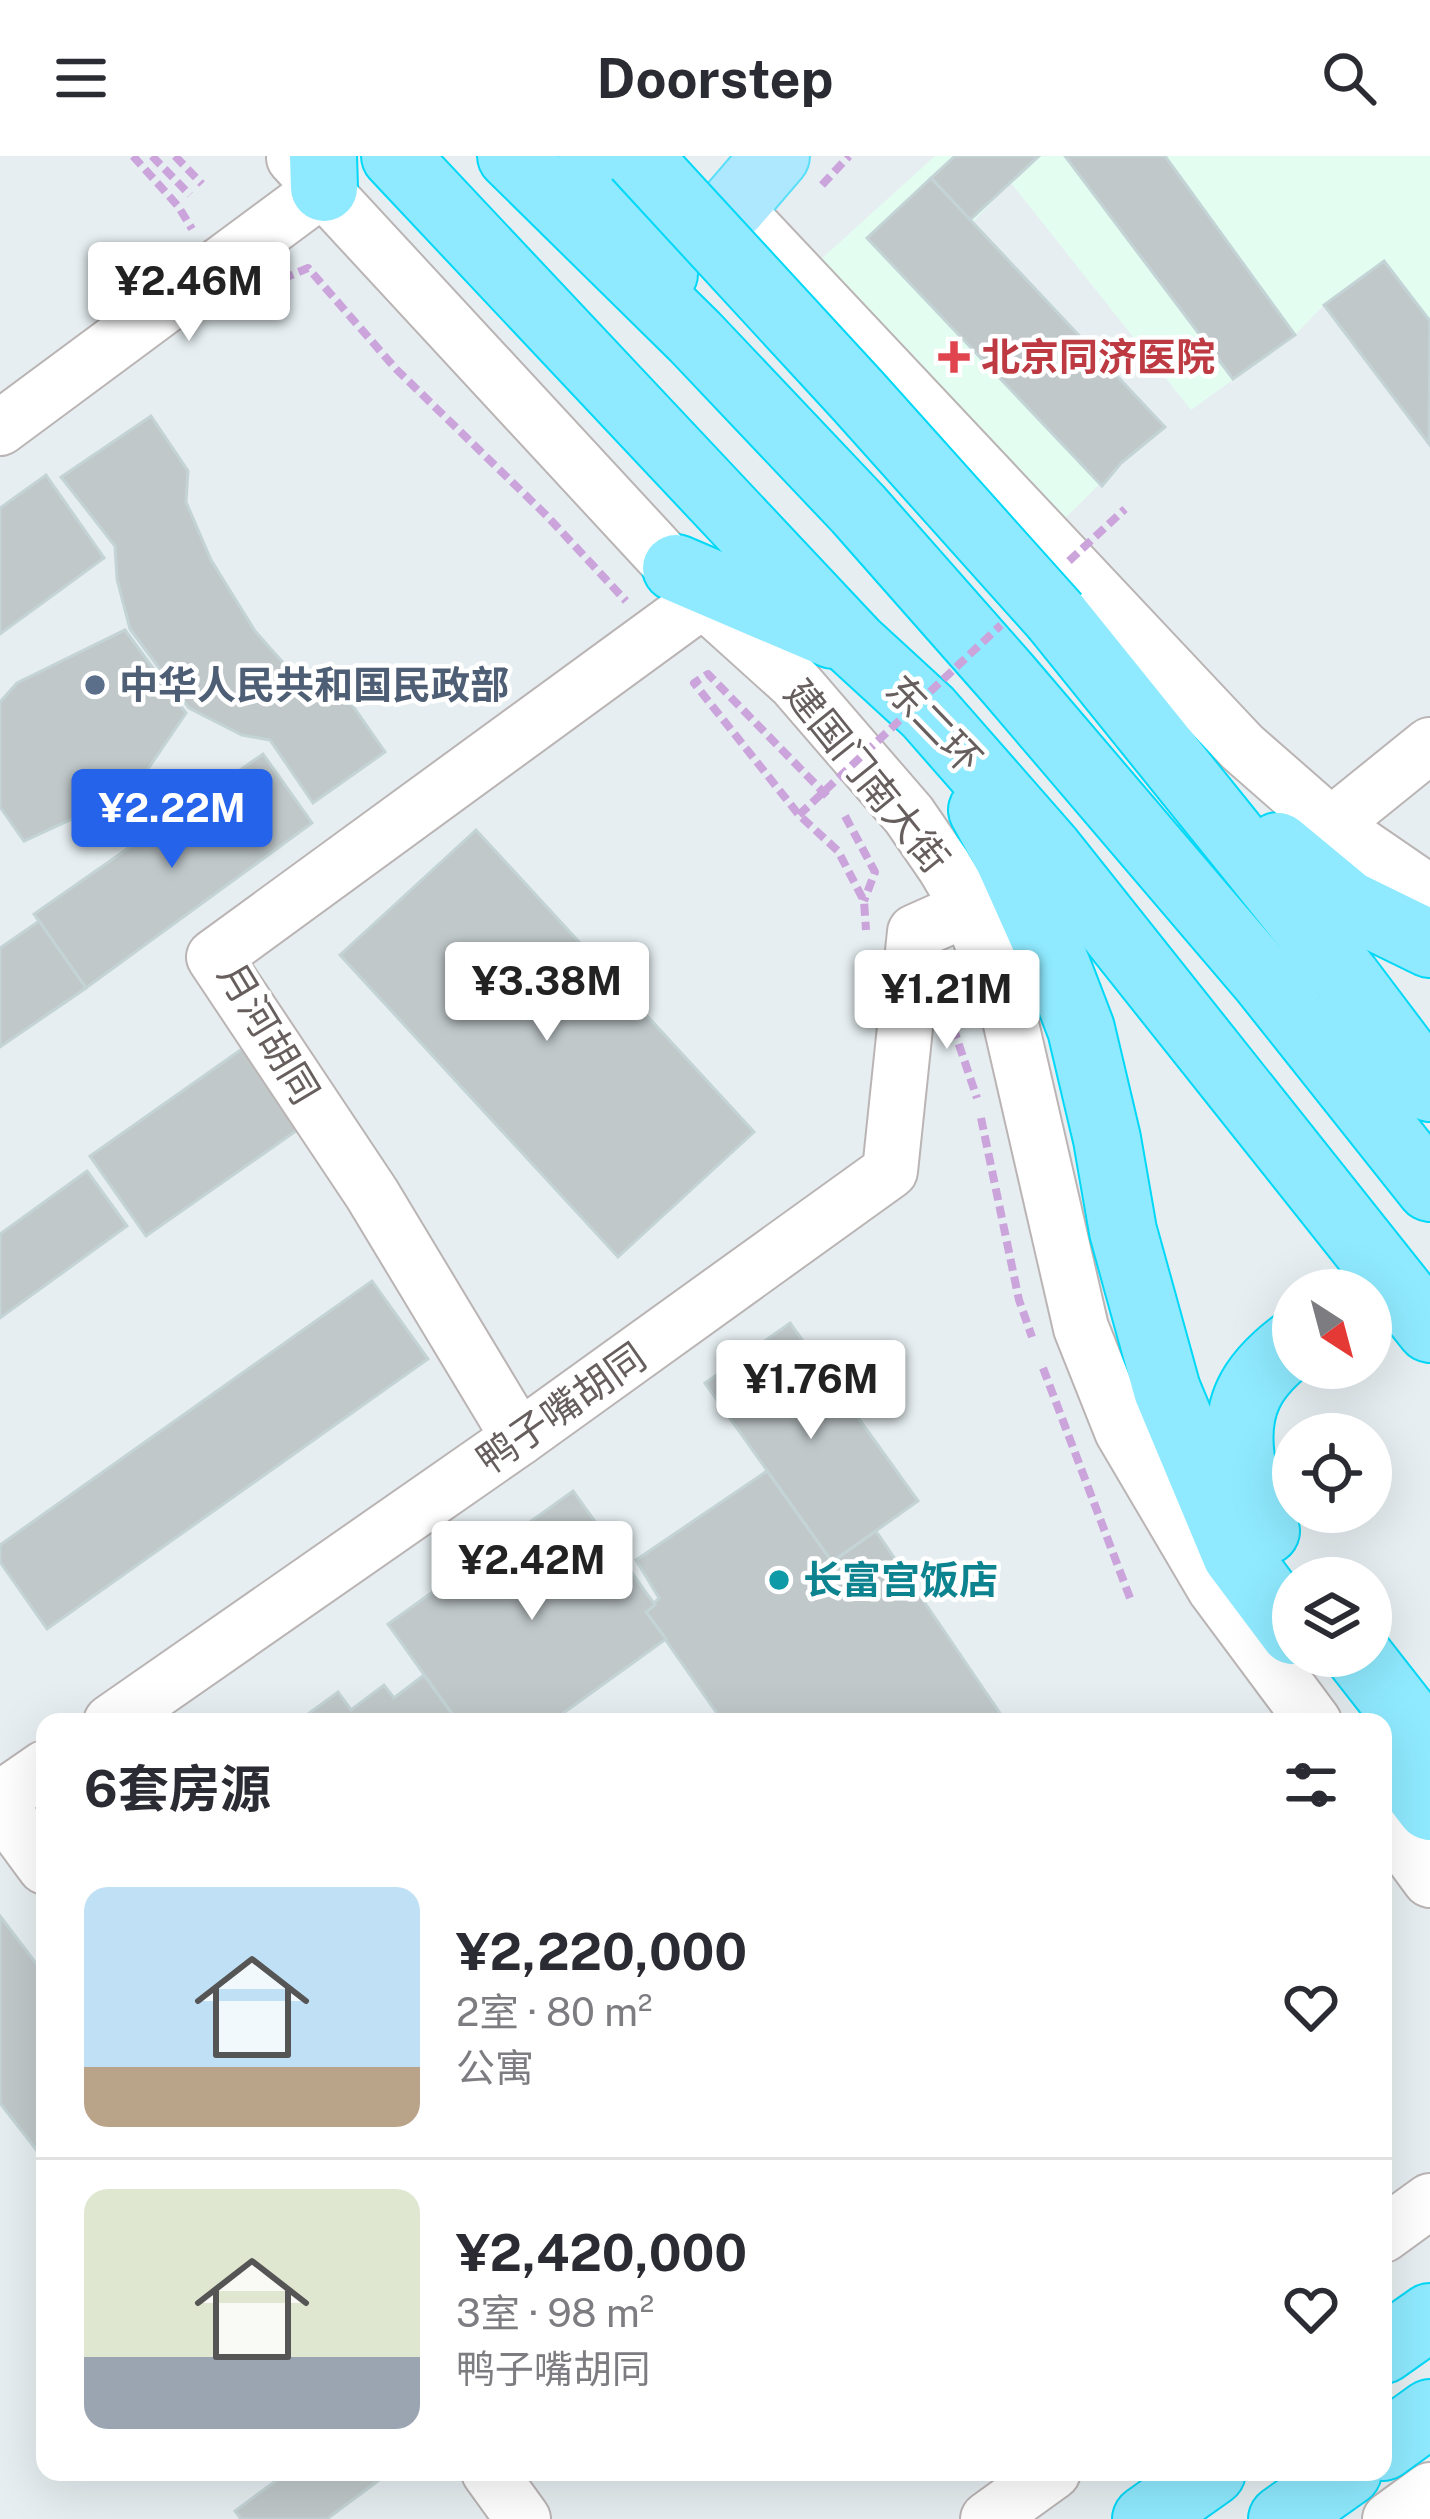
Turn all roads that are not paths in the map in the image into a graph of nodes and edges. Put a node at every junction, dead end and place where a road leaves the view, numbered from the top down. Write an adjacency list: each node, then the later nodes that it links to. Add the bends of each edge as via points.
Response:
1 (394, 156): 13 (highway, 东二环)
2 (511, 156): 8 (highway)
3 (592, 156): 8 (highway, via 652,249)
4 (638, 156): 12 (highway, bridge)
5 (776, 156): 7 (main road)
6 (313, 167): 9 (street, via 225,261); 11 (street, 建国门南大街)
7 (733, 206): 10 (highway, via 727,298); 16 (street, via 1242,747)
8 (695, 337): 10 (highway)
9 (0, 428)
10 (858, 509): 21 (highway, via 1263,978)
11 (670, 592): 13 (highway); 18 (street, 建国门南大街, via 795,682 909,815); 26 (street, 月河胡同, via 214,957)
12 (1052, 618): 19 (highway, via 1158,713 1258,831 1348,904); 20 (highway)
13 (855, 645): 14 (highway, 东二环)
14 (928, 712): 22 (highway, 东二环, via 1049,850); 28 (highway, via 1008,857 1081,1029 1167,1390 1236,1555)
15 (1430, 745): 16 (street)
16 (1331, 825): 17 (street)
17 (1430, 892)
18 (969, 908): 26 (street, 鸭子嘴胡同, via 915,932 890,1172); 32 (street, 建国门南大街, via 1008,1011 1082,1328 1122,1431 1216,1589)
19 (1430, 944)
20 (1430, 1088)
21 (1430, 1188)
22 (1430, 1329)
23 (1392, 1338): 24 (highway)
24 (1430, 1358)
25 (1272, 1360): 27 (highway, via 1254,1383 1238,1434 1244,1480)
26 (519, 1438): 31 (street, 鸭子嘴胡同)
27 (1272, 1560)
28 (1272, 1581)
29 (1329, 1677): 33 (highway)
30 (1375, 1677): 34 (highway)
31 (124, 1713)
32 (1307, 1713)
33 (1357, 1713)
34 (1430, 1747)
35 (1392, 1758): 38 (highway)
36 (36, 1775): 37 (street)
37 (0, 1803): 40 (street)
38 (1430, 1807)
39 (1392, 1828): 41 (street)
40 (36, 1854)
41 (1430, 1880)
42 (1430, 2201): 43 (street)
43 (1392, 2228)
44 (1430, 2317): 45 (highway)
45 (1392, 2344)
46 (1430, 2413): 47 (highway)
47 (1392, 2440)
48 (496, 2481): 53 (street)
49 (1041, 2481): 54 (street)
50 (1199, 2481): 55 (highway)
51 (1335, 2481): 56 (highway)
52 (1430, 2490): 57 (street)
53 (524, 2519)
54 (988, 2519)
55 (1146, 2519)
56 (1282, 2519)
57 (1390, 2519)

